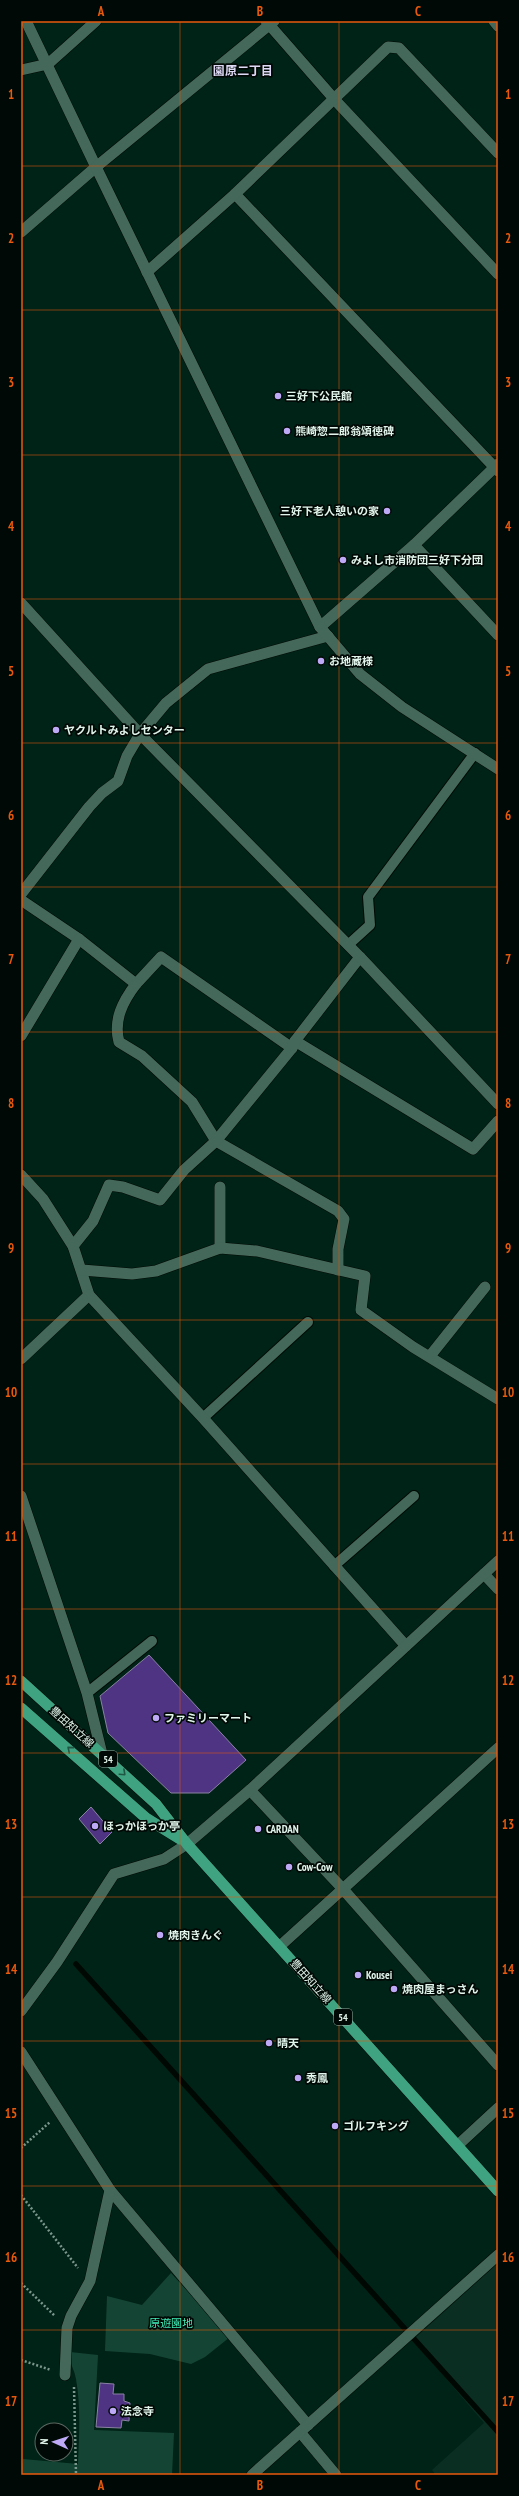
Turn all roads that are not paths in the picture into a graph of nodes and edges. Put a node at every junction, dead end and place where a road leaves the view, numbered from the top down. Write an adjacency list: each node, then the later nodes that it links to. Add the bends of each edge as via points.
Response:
1 (26, 21): 6 (street)
2 (96, 21): 6 (street)
3 (494, 21): 5 (street)
4 (270, 22): 8 (street); 10 (street)
5 (498, 26)
6 (48, 64): 7 (street); 10 (street)
7 (21, 70)
8 (335, 100): 9 (street, via 388,47 399,48); 11 (street); 14 (street)
9 (498, 153)
10 (96, 166): 12 (street); 13 (street)
11 (234, 194): 13 (street); 15 (street)
12 (21, 232)
13 (147, 272): 18 (street)
14 (498, 274)
15 (497, 467): 16 (street)
16 (414, 545): 18 (street); 19 (street)
17 (21, 603): 21 (street)
18 (320, 627): 20 (street)
19 (498, 635)
20 (328, 636): 21 (street, via 208,669 166,703); 22 (street, via 366,679 402,707)
21 (140, 734): 24 (street, via 127,756 118,781 89,807); 27 (street)
22 (475, 753): 23 (street); 27 (lane, via 368,897 370,924)
23 (498, 769)
24 (21, 894)
25 (21, 900): 26 (street)
26 (79, 938): 29 (street); 30 (street)
27 (348, 945): 28 (street)
28 (360, 957): 31 (street); 32 (street)
29 (136, 984): 31 (street, via 161,957); 34 (street, via 126,997 119,1014 119,1042 142,1056 192,1102)
30 (21, 1036)
31 (293, 1045): 33 (street, via 473,1149); 34 (street)
32 (498, 1104)
33 (498, 1121)
34 (216, 1141): 37 (street, via 184,1170 160,1200 123,1187 109,1185 93,1221); 40 (street, via 338,1211 344,1219 338,1249)
35 (21, 1174): 37 (street, via 43,1199)
36 (220, 1187): 38 (street)
37 (73, 1246): 39 (street)
38 (220, 1248): 39 (street, via 156,1271 132,1274); 40 (street, via 256,1252)
39 (82, 1270): 42 (street)
40 (338, 1270): 44 (street, via 365,1276 361,1310 413,1348)
41 (485, 1287): 44 (street)
42 (89, 1295): 45 (street); 47 (street)
43 (308, 1322): 47 (lane)
44 (430, 1356): 46 (street)
45 (21, 1360)
46 (498, 1399)
47 (203, 1418): 51 (street)
48 (21, 1496): 57 (street)
49 (414, 1496): 51 (lane)
50 (498, 1561): 52 (street)
51 (334, 1566): 55 (street)
52 (484, 1574): 53 (street); 55 (street)
53 (498, 1590)
54 (152, 1641): 57 (lane)
55 (406, 1646): 61 (street)
56 (21, 1682): 60 (main road, 豊田知立線 / 54)
57 (87, 1693): 60 (street)
58 (21, 1708): 62 (main road, 豊田知立線 / 54, one-way to 58, via 146,1818)
59 (498, 1748): 63 (street)
60 (102, 1754): 62 (main road, 豊田知立線 / 54, one-way to 62, via 156,1804)
61 (250, 1790): 62 (street); 63 (street)
62 (187, 1844): 64 (main road, 豊田知立線 / 54); 65 (street, via 164,1859 114,1874 57,1962)
63 (342, 1888): 64 (street); 67 (street)
64 (280, 1946): 69 (main road, 豊田知立線 / 54)
65 (21, 2011)
66 (21, 2052): 70 (street)
67 (498, 2065)
68 (498, 2108): 69 (street)
69 (458, 2145): 71 (main road, 豊田知立線 / 54)
70 (110, 2190): 73 (street, via 90,2281 68,2323); 74 (street)
71 (498, 2191)
72 (498, 2255): 74 (street)
73 (66, 2375)
74 (304, 2429): 75 (street); 76 (street)
75 (252, 2475)
76 (336, 2475)

